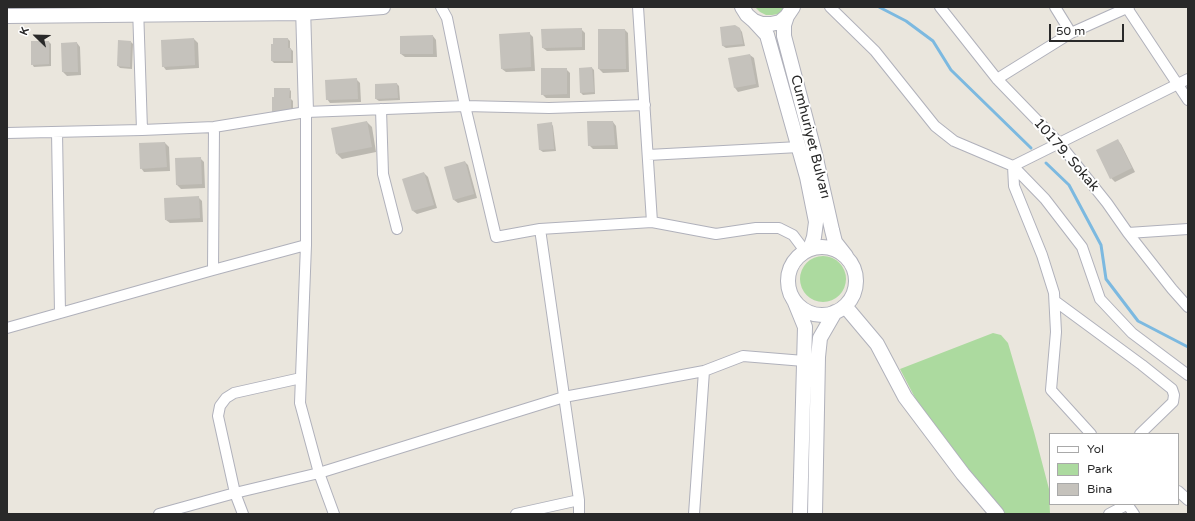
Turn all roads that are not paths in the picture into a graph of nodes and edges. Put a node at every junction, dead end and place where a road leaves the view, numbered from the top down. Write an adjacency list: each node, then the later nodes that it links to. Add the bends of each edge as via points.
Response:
1 (383, 7): 10 (main road)
2 (441, 7): 20 (street, via 447,18)
3 (638, 7): 19 (street)
4 (729, 7): 12 (main road)
5 (830, 7): 30 (street, via 875,51 934,126 954,141)
6 (940, 7): 16 (street, 10179. Sokak)
7 (1055, 7): 14 (street)
8 (1128, 8): 14 (street); 17 (street)
9 (139, 10): 10 (main road); 13 (main road); 24 (street)
10 (303, 10): 22 (main road)
11 (790, 12): 12 (main road, via 780,22 771,24 762,24); 38 (main road, Cumhuriyet Bulvarı, via 784,25 784,36 835,242)
12 (748, 14): 28 (main road, via 767,35)
13 (7, 16)
14 (1071, 33): 16 (street)
15 (1188, 78): 17 (street)
16 (997, 79): 27 (street, 10179. Sokak)
17 (1178, 84): 18 (street); 27 (street)
18 (1188, 100)
19 (645, 105): 20 (street, via 549,108); 29 (street)
20 (465, 106): 21 (street); 33 (street, via 496,237)
21 (382, 109): 22 (street); 32 (street, via 383,174)
22 (306, 112): 23 (street); 36 (street)
23 (214, 127): 24 (street); 39 (street)
24 (142, 130): 25 (street)
25 (57, 132): 26 (street); 44 (street)
26 (7, 133)
27 (1059, 143): 30 (street); 35 (street, 10179. Sokak)
28 (799, 147): 29 (street); 37 (main road, via 808,177 816,222 814,237)
29 (648, 155): 31 (street)
30 (1013, 166): 41 (street, via 1014,186 1042,255); 48 (street, via 1045,199 1082,247 1100,299 1132,333)
31 (652, 222): 33 (street); 37 (street, via 716,234 756,228 779,228 793,235)
32 (397, 229)
33 (540, 229): 50 (street)
34 (1188, 229): 35 (street)
35 (1128, 233): 42 (street, 10179. Sokak)
36 (306, 245): 39 (street); 49 (street)
37 (807, 250): 38 (main road, via 826,246 837,249); 40 (main road, via 796,258 790,268 789,290)
38 (846, 256): 43 (main road, via 856,275 856,286 852,297)
39 (213, 270): 44 (street)
40 (794, 300): 43 (main road, via 812,314 824,315); 46 (main road, via 805,327)
41 (1055, 301): 51 (street, via 1056,332 1051,390); 52 (street, via 1172,389 1173,402)
42 (1188, 307)
43 (840, 309): 67 (main road, via 820,338); 68 (main road, via 877,344 904,397)
44 (60, 313): 45 (street)
45 (7, 328)
46 (804, 361): 47 (street, via 743,356); 66 (main road)
47 (704, 371): 50 (street); 65 (street)
48 (1188, 375)
49 (301, 378): 53 (street, via 300,403); 55 (street, via 234,393 220,406 218,416)
50 (564, 398): 53 (street); 56 (street)
51 (1090, 433)
52 (1141, 433)
53 (319, 473): 55 (street); 62 (street)
54 (1179, 492): 57 (street)
55 (235, 493): 60 (street); 61 (street)
56 (579, 500): 63 (street); 64 (street)
57 (1188, 500)
58 (1125, 505): 69 (street)
59 (1128, 505): 70 (street)
60 (159, 514)
61 (243, 514)
62 (334, 514)
63 (516, 514)
64 (580, 514)
65 (694, 514)
66 (800, 514)
67 (815, 514)
68 (996, 514)
69 (1109, 514)
70 (1134, 514)

